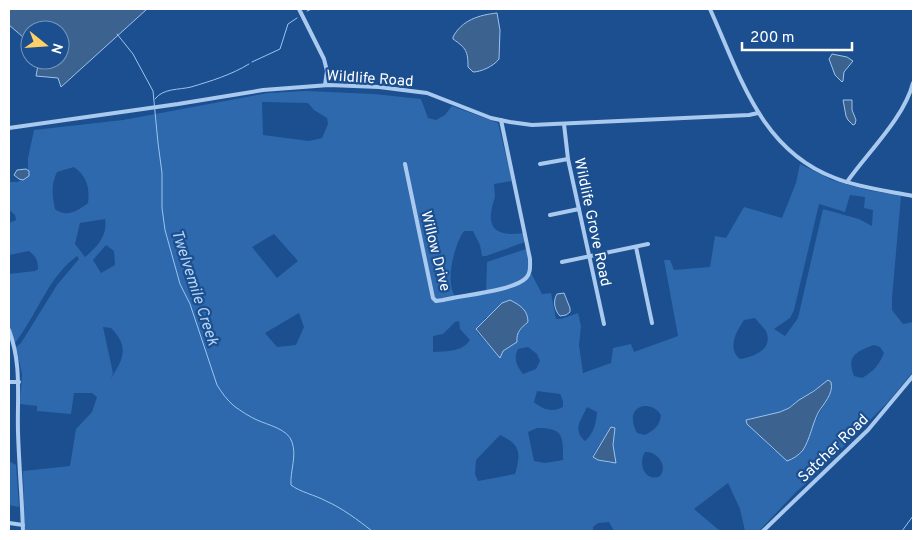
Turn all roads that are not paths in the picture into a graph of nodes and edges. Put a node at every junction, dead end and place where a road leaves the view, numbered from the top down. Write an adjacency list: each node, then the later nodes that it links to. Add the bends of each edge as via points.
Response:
1 (299, 9): 4 (street, via 324,60 327,71)
2 (710, 9): 5 (street)
3 (913, 83): 12 (street, via 902,111)
4 (325, 85): 6 (street, Wildlife Road, via 427,93); 8 (street, Wildlife Road, via 263,90)
5 (758, 113): 7 (street, Wildlife Road); 12 (street, via 772,133 800,159)
6 (501, 120): 7 (street, Wildlife Road, via 532,125); 10 (street, Willow Drive, via 530,259 524,280 503,288 436,301)
7 (564, 124): 9 (street, Wildlife Grove Road)
8 (9, 128)
9 (568, 159): 11 (street); 14 (street, Wildlife Grove Road)
10 (405, 164)
11 (540, 164)
12 (846, 182): 13 (street)
13 (913, 196)
14 (579, 209): 15 (street); 18 (street, Wildlife Grove Road)
15 (550, 215)
16 (648, 244): 17 (street)
17 (636, 247): 18 (street); 20 (street)
18 (589, 256): 19 (street); 21 (street, Wildlife Grove Road)
19 (562, 262)
20 (652, 323)
21 (604, 324)
22 (9, 330): 25 (street)
23 (913, 376): 29 (street, Satcher Road, via 868,430)
24 (9, 382): 25 (street)
25 (19, 382): 27 (street)
26 (9, 523): 27 (street)
27 (22, 525): 28 (street)
28 (23, 531)
29 (764, 531)

